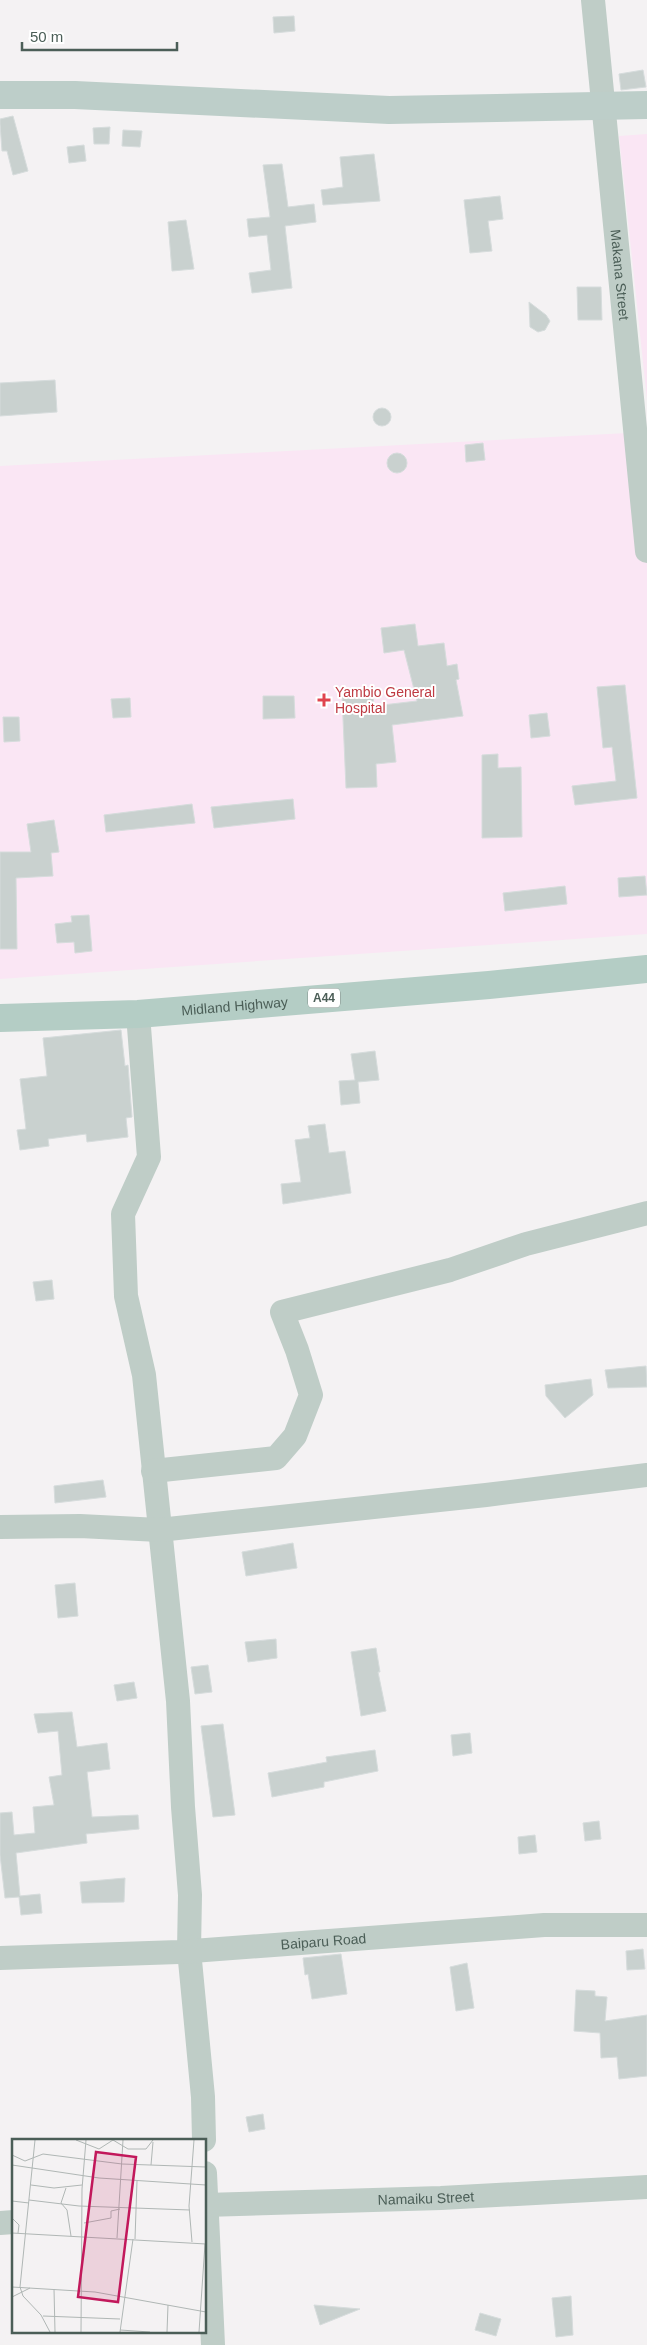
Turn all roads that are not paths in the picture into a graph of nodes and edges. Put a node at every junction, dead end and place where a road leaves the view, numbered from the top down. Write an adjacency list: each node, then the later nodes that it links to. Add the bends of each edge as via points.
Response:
1 (593, 0): 4 (street, Makana Street)
2 (0, 95): 4 (street, via 75,95 389,110)
3 (647, 105): 4 (street)
4 (604, 106): 5 (street, Makana Street)
5 (647, 550)
6 (647, 969): 7 (main road, Midland Highway / A44)
7 (138, 1014): 8 (main road, Midland Highway / A44); 10 (street, via 149,1158 123,1214 126,1296 144,1375)
8 (0, 1018)
9 (647, 1213): 10 (street, via 526,1244 450,1270 282,1312 311,1395 295,1436 276,1458)
10 (154, 1471): 13 (street)
11 (647, 1475): 13 (street)
12 (0, 1527): 13 (street, via 80,1526)
13 (159, 1530): 15 (street, via 178,1700 190,1895)
14 (647, 1925): 15 (street, Baiparu Road, via 544,1925)
15 (189, 1950): 16 (street, Baiparu Road); 17 (street)
16 (0, 1958)
17 (204, 2139)
18 (647, 2187): 19 (street, Namaiku Street, via 441,2198)
19 (206, 2205): 20 (street)
20 (213, 2345)

